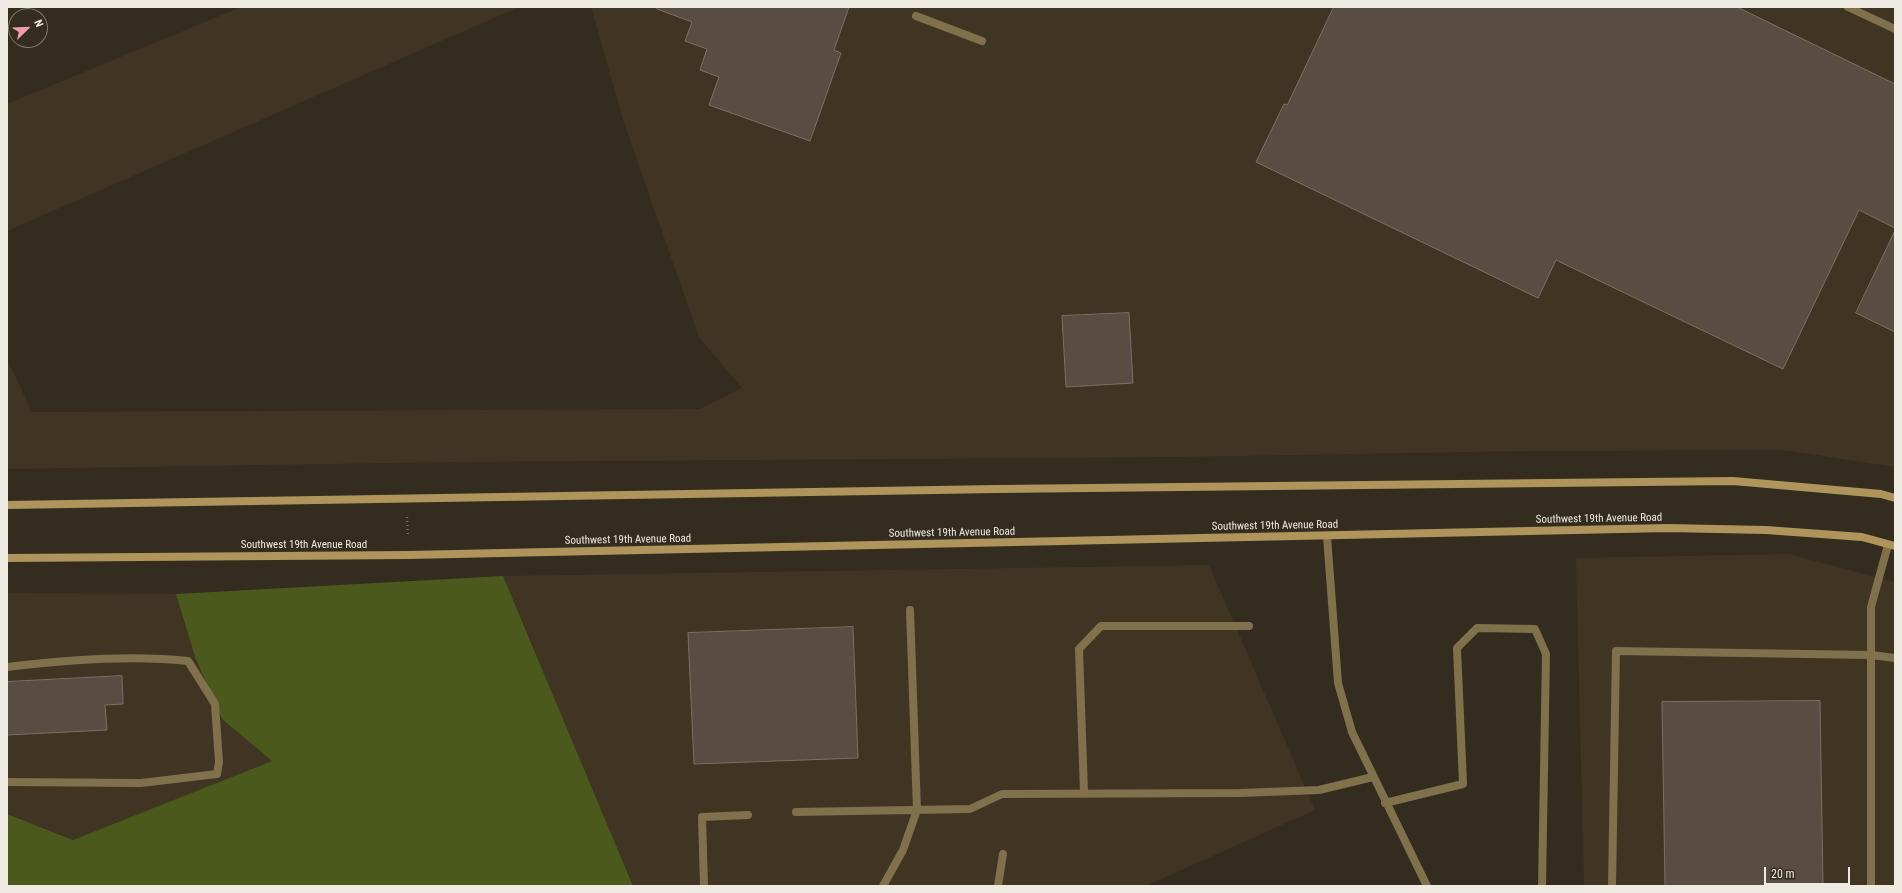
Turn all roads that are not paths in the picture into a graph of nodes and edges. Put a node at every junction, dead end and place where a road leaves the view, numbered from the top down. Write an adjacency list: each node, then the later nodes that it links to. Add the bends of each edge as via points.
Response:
1 (1848, 7): 3 (lane)
2 (916, 16): 4 (lane)
3 (1895, 29)
4 (982, 41)
5 (1895, 498): 6 (main road, via 1880,494 1733,481)
6 (7, 505)
7 (1327, 536): 8 (main road, Southwest 19th Avenue Road, via 1668,528 1766,530 1862,537); 9 (main road, Southwest 19th Avenue Road, via 408,555); 15 (lane, via 1338,683 1352,732)
8 (1891, 546): 12 (lane, via 1871,607)
9 (7, 558)
10 (910, 610): 19 (lane)
11 (1249, 626): 17 (lane, via 1101,626 1079,649)
12 (1871, 655): 13 (lane); 28 (lane, via 1616,651); 29 (lane)
13 (1895, 658)
14 (7, 667): 16 (lane, via 154,658 188,662 216,704 219,762 217,774 140,783)
15 (1373, 778): 17 (lane, via 1320,790); 18 (lane)
16 (7, 782)
17 (1084, 793): 19 (lane, via 1002,794 970,809)
18 (1385, 803): 26 (lane); 27 (lane, via 1464,784 1457,648 1476,628 1535,628 1546,654)
19 (917, 810): 20 (lane); 24 (lane, via 903,850)
20 (796, 812)
21 (748, 815): 23 (lane, via 702,816)
22 (1003, 854): 25 (lane)
23 (704, 886)
24 (884, 886)
25 (998, 886)
26 (1427, 886)
27 (1542, 886)
28 (1612, 886)
29 (1871, 886)

